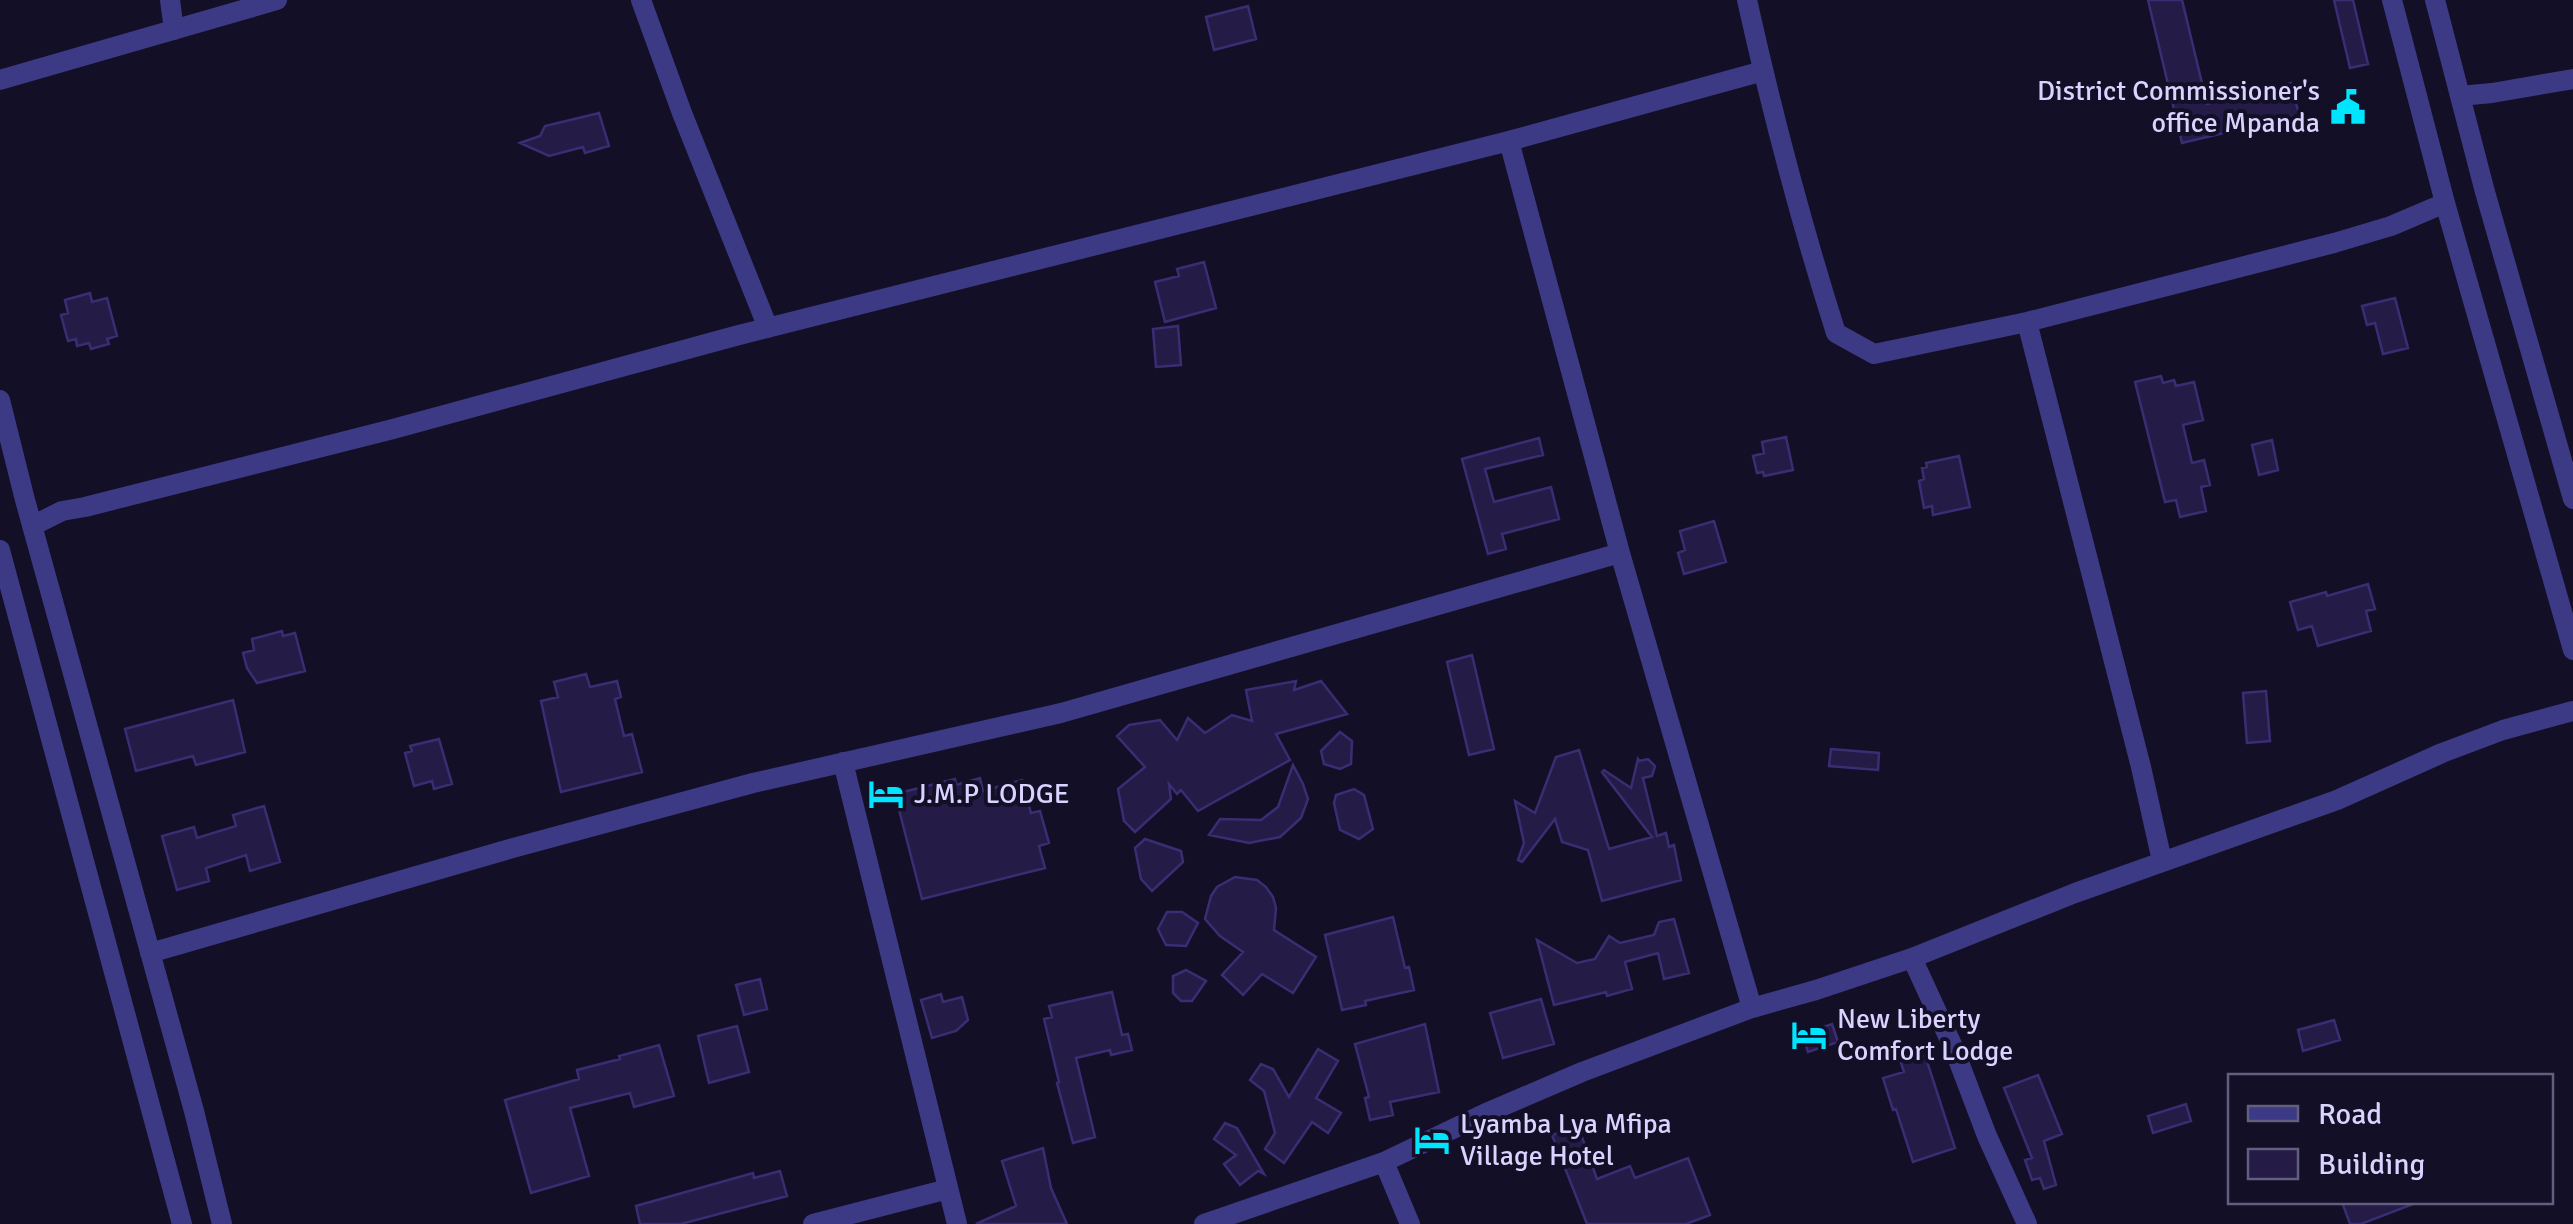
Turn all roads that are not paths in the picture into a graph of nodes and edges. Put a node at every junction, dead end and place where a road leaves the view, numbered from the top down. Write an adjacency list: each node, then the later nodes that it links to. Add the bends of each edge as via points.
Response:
1 (170, 0): 7 (street)
2 (277, 0): 7 (street)
3 (641, 0): 15 (street)
4 (1746, 0): 8 (street)
5 (2392, 0): 13 (street)
6 (2435, 0): 11 (street)
7 (174, 30): 10 (street)
8 (1762, 71): 12 (street); 14 (street, via 1836,333 1874,354)
9 (2573, 79): 11 (street)
10 (0, 80)
11 (2460, 96): 17 (street)
12 (1509, 140): 15 (street); 20 (street)
13 (2446, 203): 14 (street, via 2334,243); 21 (street)
14 (2027, 322): 24 (street)
15 (768, 328): 18 (street, via 62,511)
16 (0, 400): 18 (street)
17 (2573, 499)
18 (32, 526): 25 (street)
19 (0, 550): 30 (street)
20 (1620, 553): 23 (street, via 1061,712); 27 (street)
21 (2573, 650)
22 (2573, 711): 24 (street, via 2504,730 2337,800)
23 (843, 762): 25 (street); 29 (street)
24 (2162, 861): 26 (street)
25 (150, 953): 31 (street)
26 (1912, 958): 27 (street); 36 (street)
27 (1752, 1008): 28 (street, via 1582,1072)
28 (1384, 1162): 34 (street); 35 (street)
29 (948, 1188): 32 (street); 33 (street)
30 (182, 1224)
31 (222, 1224)
32 (813, 1224)
33 (958, 1224)
34 (1204, 1224)
35 (1410, 1224)
36 (2027, 1224)

